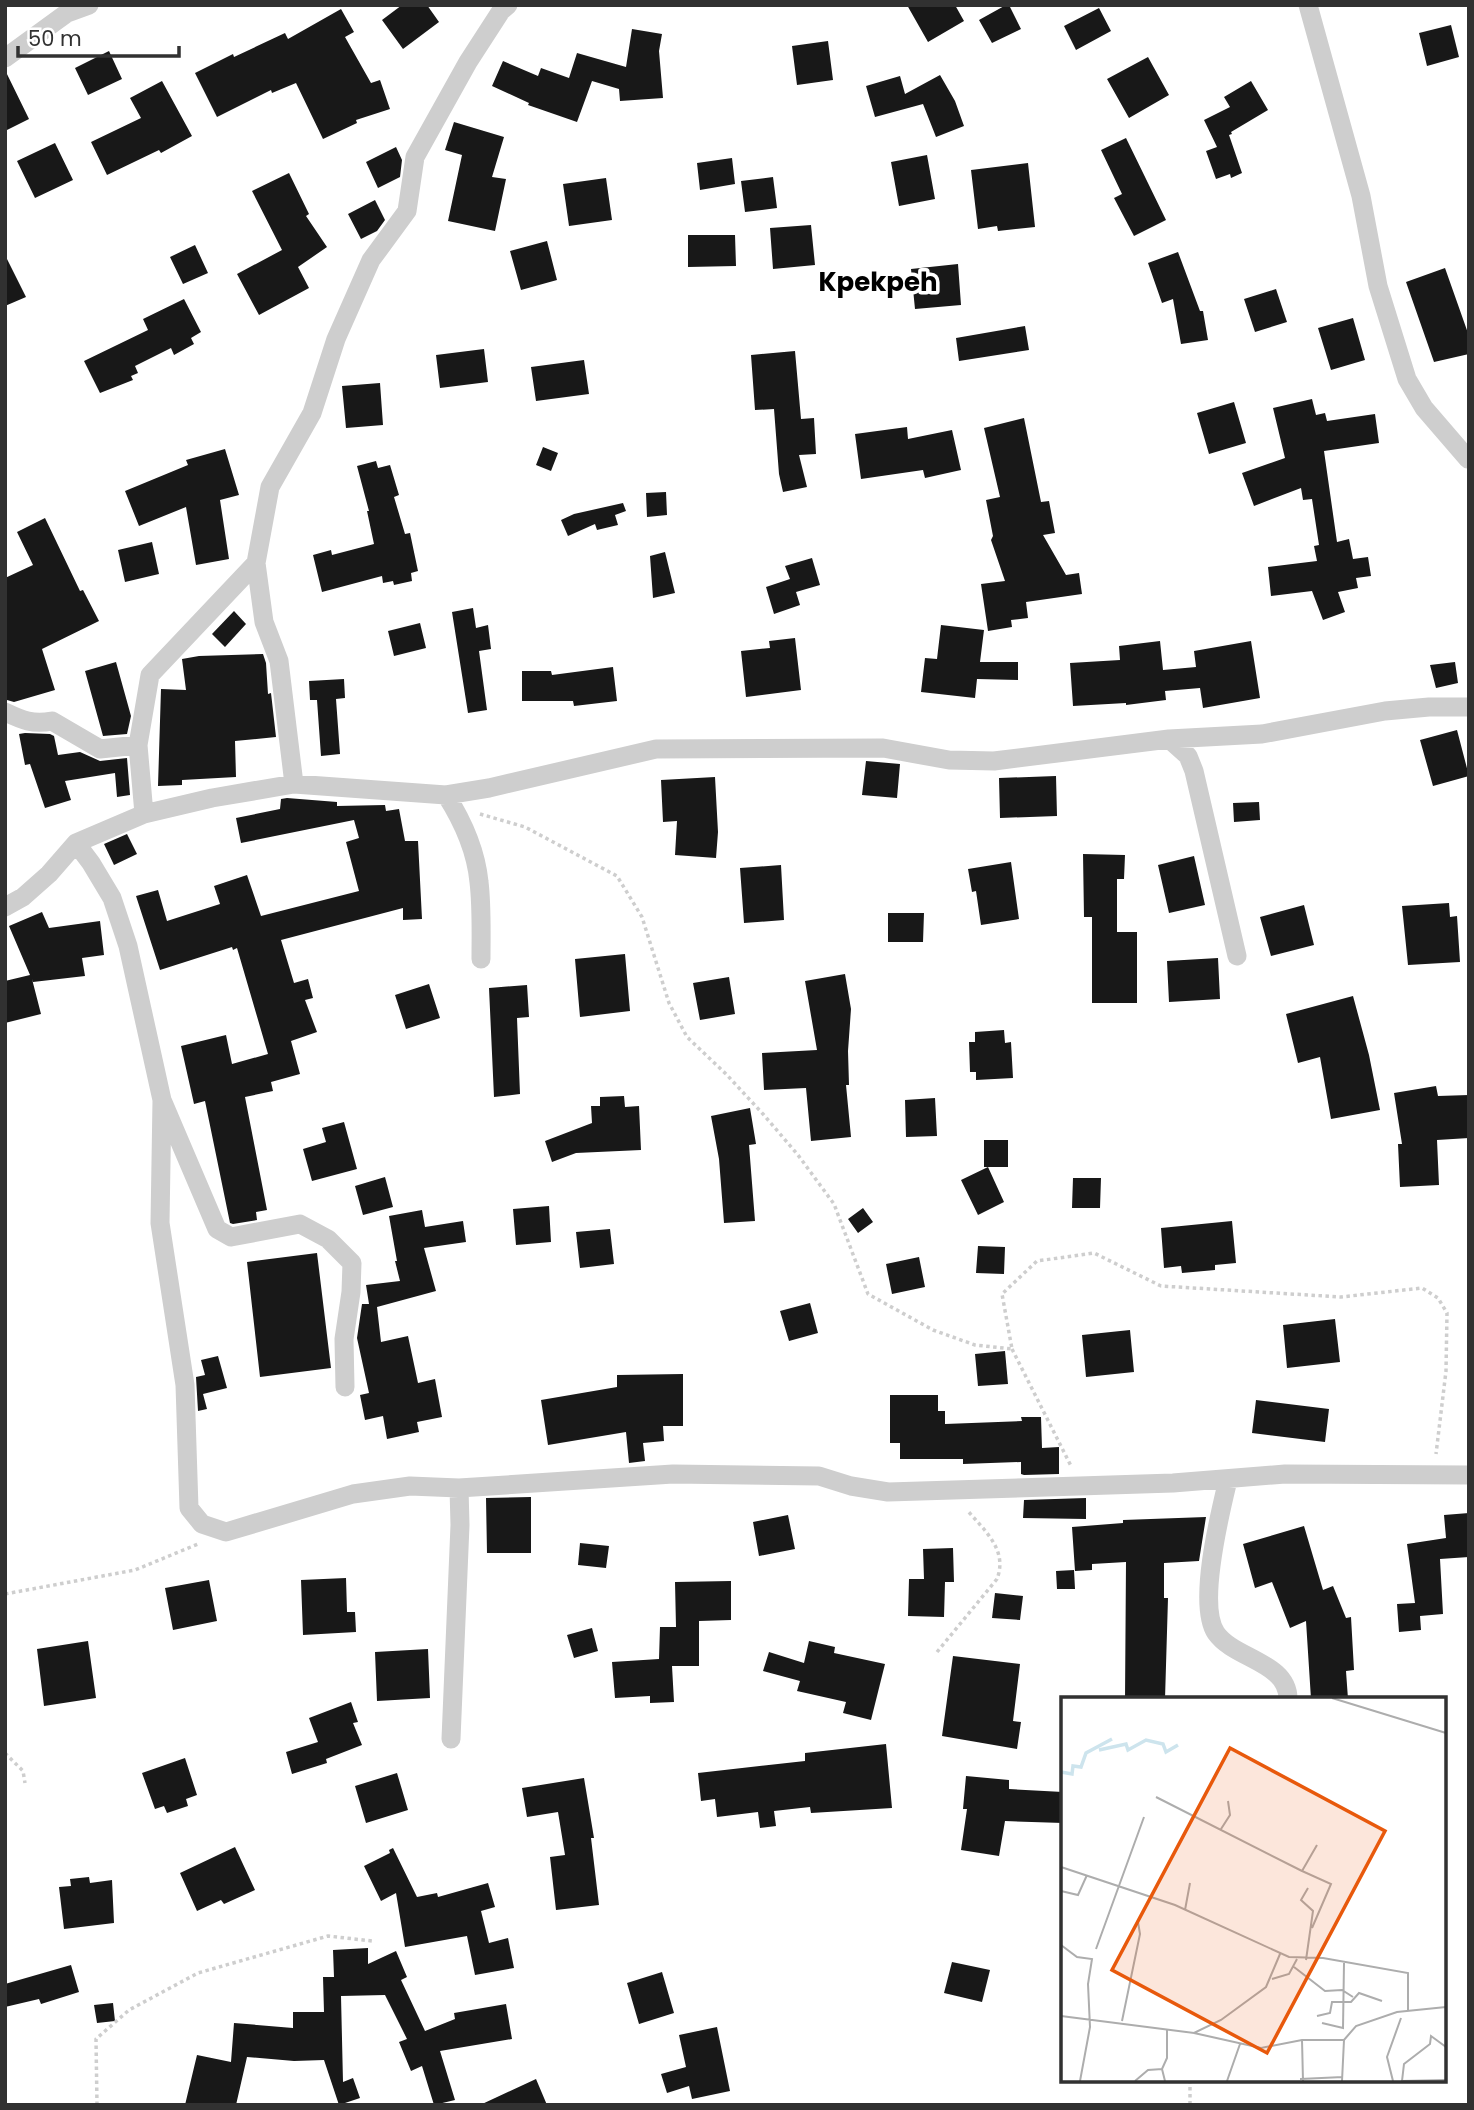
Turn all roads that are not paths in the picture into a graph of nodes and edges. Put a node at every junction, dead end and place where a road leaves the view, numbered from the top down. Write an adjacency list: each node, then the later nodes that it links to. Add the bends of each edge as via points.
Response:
1 (89, 5): 4 (street, via 67,13)
2 (508, 5): 6 (street, via 468,62 415,158 407,211 371,260 336,339 312,413 270,487)
3 (1308, 5): 5 (street, via 1361,196 1378,286 1407,379 1423,408)
4 (5, 58)
5 (1468, 459)
6 (256, 563): 10 (street, via 150,675); 11 (street, via 264,622 279,661)
7 (1469, 707): 9 (street, via 1385,710 1262,734)
8 (5, 712): 10 (street, via 37,724 52,721 100,749)
9 (1169, 739): 12 (street, via 994,761 949,760 883,748 656,749); 16 (street, via 1188,755 1194,771)
10 (138, 745): 13 (street)
11 (294, 784): 12 (street); 13 (street)
12 (446, 795): 17 (street, via 471,847 479,881)
13 (144, 814): 14 (street)
14 (76, 843): 15 (street, via 50,874); 18 (street, via 112,898 128,946)
15 (5, 907)
16 (1237, 956)
17 (481, 959)
18 (162, 1100): 19 (street, via 217,1229 231,1237 300,1224 328,1239 352,1263 344,1339); 22 (street, via 160,1223 185,1385 190,1508 202,1524 226,1532 353,1494 410,1486)
19 (345, 1387)
20 (1469, 1475): 21 (street, via 1285,1474)
21 (1228, 1480): 22 (street, via 888,1492 819,1476 673,1474); 23 (street, via 1216,1530 1209,1592 1211,1619 1216,1633 1227,1643 1282,1679)
22 (459, 1488): 24 (street)
23 (1288, 1697)
24 (451, 1739)

